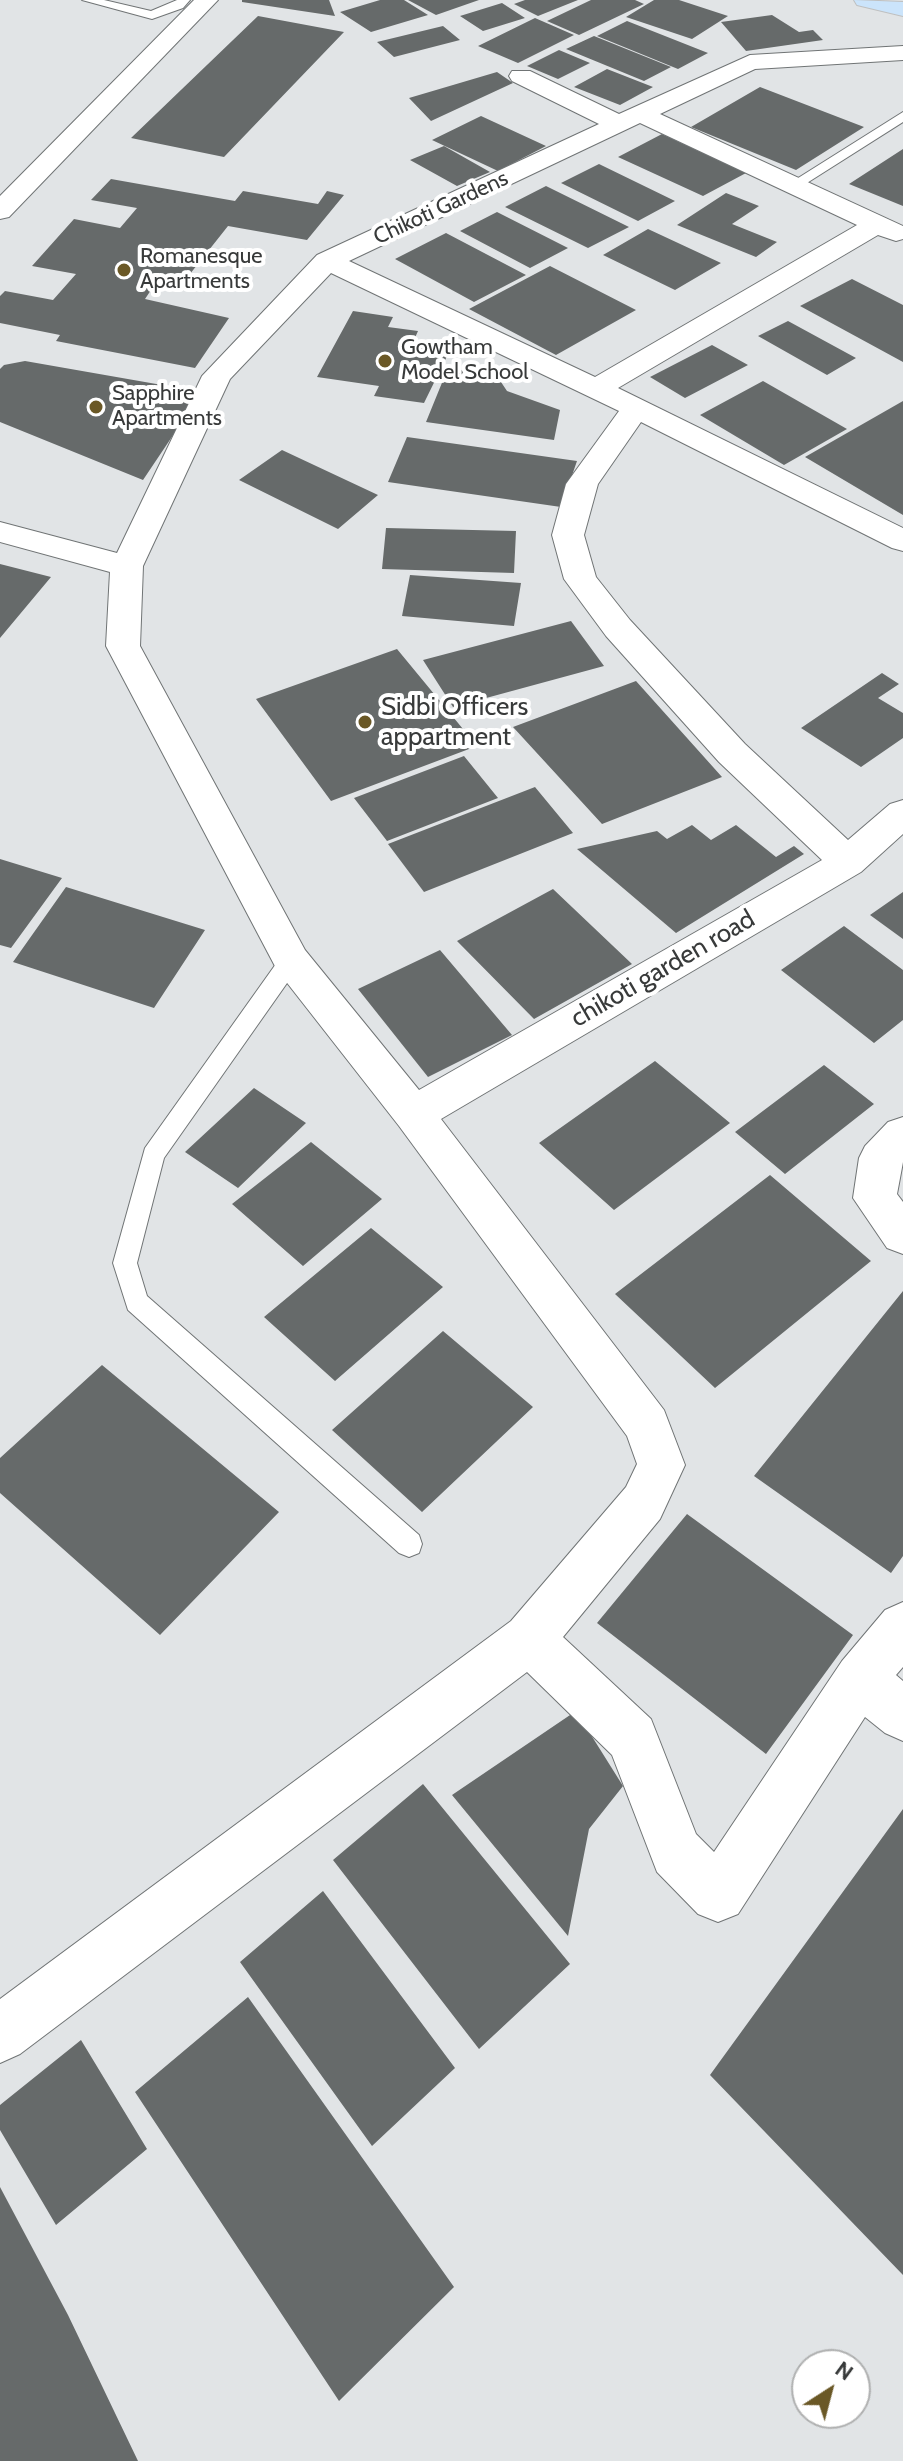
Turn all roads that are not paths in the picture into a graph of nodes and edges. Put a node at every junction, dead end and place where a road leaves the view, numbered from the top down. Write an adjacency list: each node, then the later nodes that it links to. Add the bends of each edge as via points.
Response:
1 (88, 0): 3 (lane, via 152,15)
2 (865, 0): 4 (main road)
3 (198, 1): 10 (street)
4 (903, 9)
5 (903, 53): 8 (street, Chikoti Gardens, via 750,62)
6 (521, 76): 8 (street)
7 (903, 116): 9 (lane)
8 (630, 119): 9 (street); 12 (street, Chikoti Gardens)
9 (794, 185): 11 (street)
10 (0, 211)
11 (890, 230): 13 (street)
12 (327, 261): 13 (street); 17 (street, Chikoti Gardens, via 217,376)
13 (596, 389): 14 (street)
14 (636, 408): 16 (street); 19 (street, via 582,484 568,535 580,579 732,753)
15 (0, 532): 17 (street)
16 (903, 541)
17 (127, 566): 20 (street, via 123,646)
18 (903, 813): 19 (street, chikoti garden road)
19 (848, 862): 21 (street, chikoti garden road)
20 (291, 960): 21 (street); 24 (lane, via 153,1155 125,1263 137,1302)
21 (414, 1114): 26 (street, via 647,1425 661,1465 643,1503)
22 (903, 1134): 23 (street, via 880,1158 875,1198)
23 (903, 1235)
24 (409, 1544)
25 (903, 1627): 27 (street)
26 (529, 1639): 27 (street, via 632,1738 676,1853 718,1894); 29 (street)
27 (860, 1679): 28 (street)
28 (903, 1715)
29 (0, 2034)

